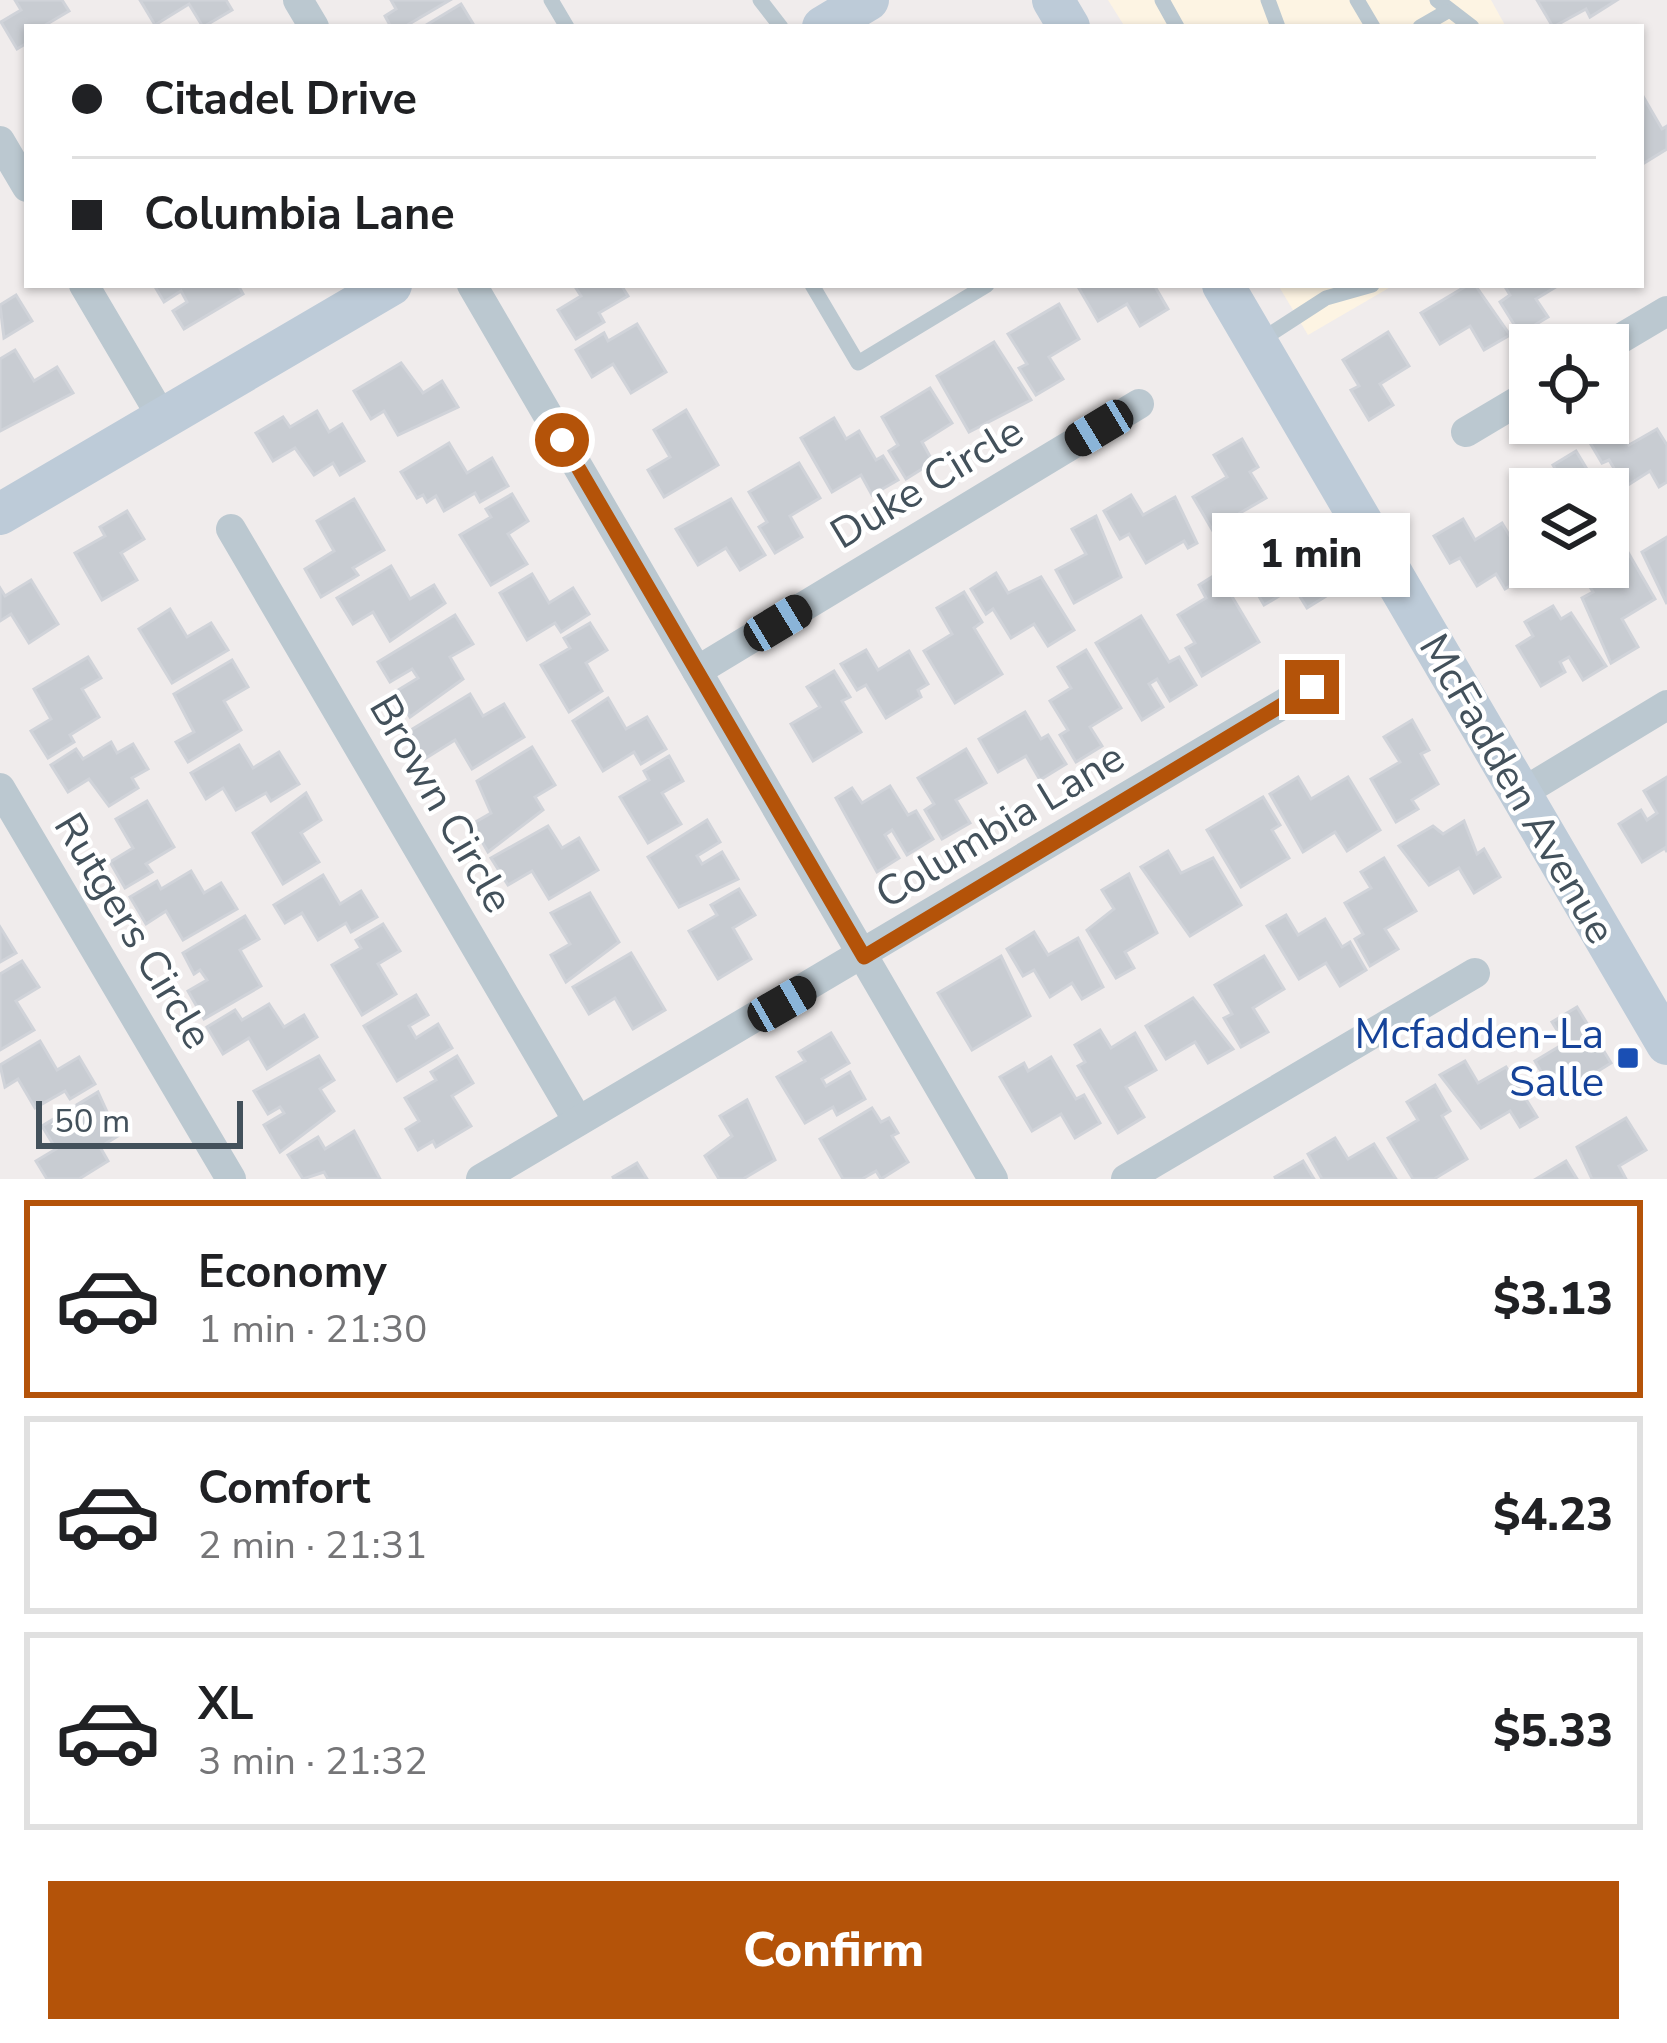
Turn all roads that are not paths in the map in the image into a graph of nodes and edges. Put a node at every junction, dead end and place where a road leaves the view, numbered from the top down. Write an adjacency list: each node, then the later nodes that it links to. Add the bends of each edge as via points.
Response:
1 (760, 0): 4 (lane)
2 (868, 0): 5 (street)
3 (1442, 6): 6 (lane)
4 (780, 24)
5 (828, 24)
6 (1468, 24)
7 (0, 141): 8 (street)
8 (24, 182)
9 (86, 288): 21 (street)
10 (386, 288): 21 (street)
11 (474, 288): 25 (street)
12 (814, 288): 13 (lane, via 858,363)
13 (983, 288)
14 (1225, 288): 18 (street, McFadden Avenue)
15 (1324, 291): 18 (lane)
16 (1667, 311): 17 (street)
17 (1629, 334)
18 (1257, 343): 29 (street, McFadden Avenue)
19 (1139, 404): 25 (street, Duke Circle)
20 (1509, 406): 22 (street)
21 (163, 419): 23 (street)
22 (1466, 432)
23 (0, 514)
24 (231, 530): 33 (street, Brown Circle)
25 (697, 671): 30 (street)
26 (1312, 687): 30 (street, Columbia Lane)
27 (1667, 706): 29 (street)
28 (0, 788): 34 (street, Rutgers Circle)
29 (1520, 794): 32 (street, McFadden Avenue)
30 (864, 957): 33 (street, Columbia Lane); 36 (street)
31 (1475, 973): 37 (street)
32 (1667, 1043)
33 (578, 1121): 35 (street, Columbia Lane)
34 (231, 1179)
35 (481, 1179)
36 (993, 1179)
37 (1126, 1179)

